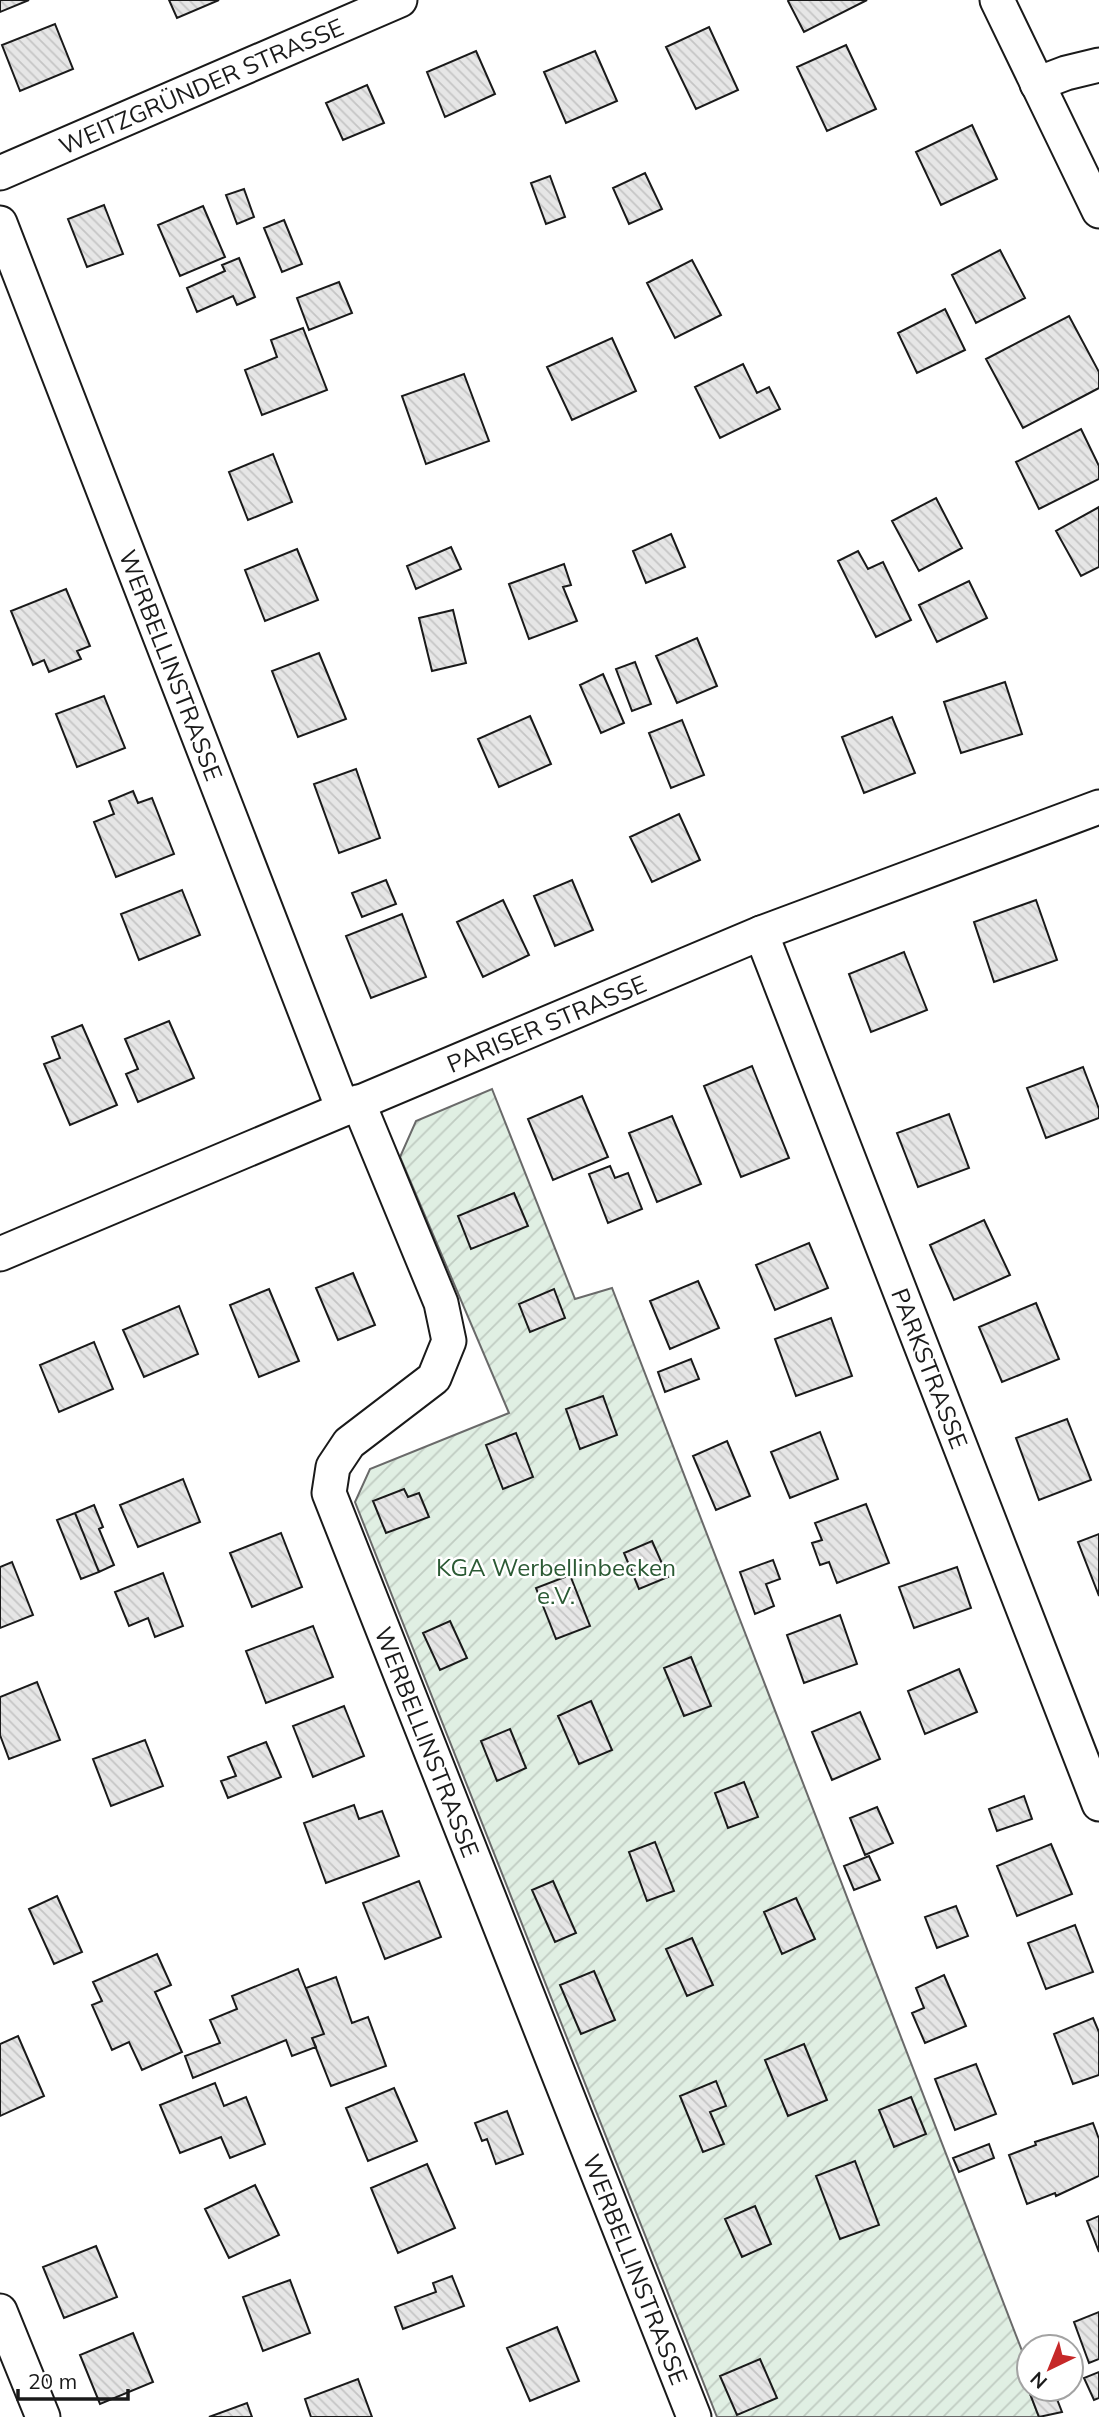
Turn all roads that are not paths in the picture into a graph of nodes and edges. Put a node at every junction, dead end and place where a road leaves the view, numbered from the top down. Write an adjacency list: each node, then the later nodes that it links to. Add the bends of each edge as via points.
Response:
1 (400, 0): 5 (street, WEITZGRÜNDER STRASSE)
2 (997, 0): 4 (street)
3 (1099, 65): 4 (street)
4 (1037, 84): 6 (street)
5 (0, 173)
6 (1099, 211)
7 (0, 223): 10 (street, WERBELLINSTRASSE)
8 (1099, 807): 9 (street, PARISER STRASSE)
9 (761, 933): 10 (street, PARISER STRASSE); 12 (street, PARKSTRASSE)
10 (351, 1106): 11 (street, PARISER STRASSE); 15 (street, WERBELLINSTRASSE, via 441,1303 449,1341 433,1378 349,1443 334,1467 329,1493)
11 (0, 1254)
12 (1099, 1804)
13 (0, 2311): 14 (street)
14 (43, 2417)
15 (694, 2417)

